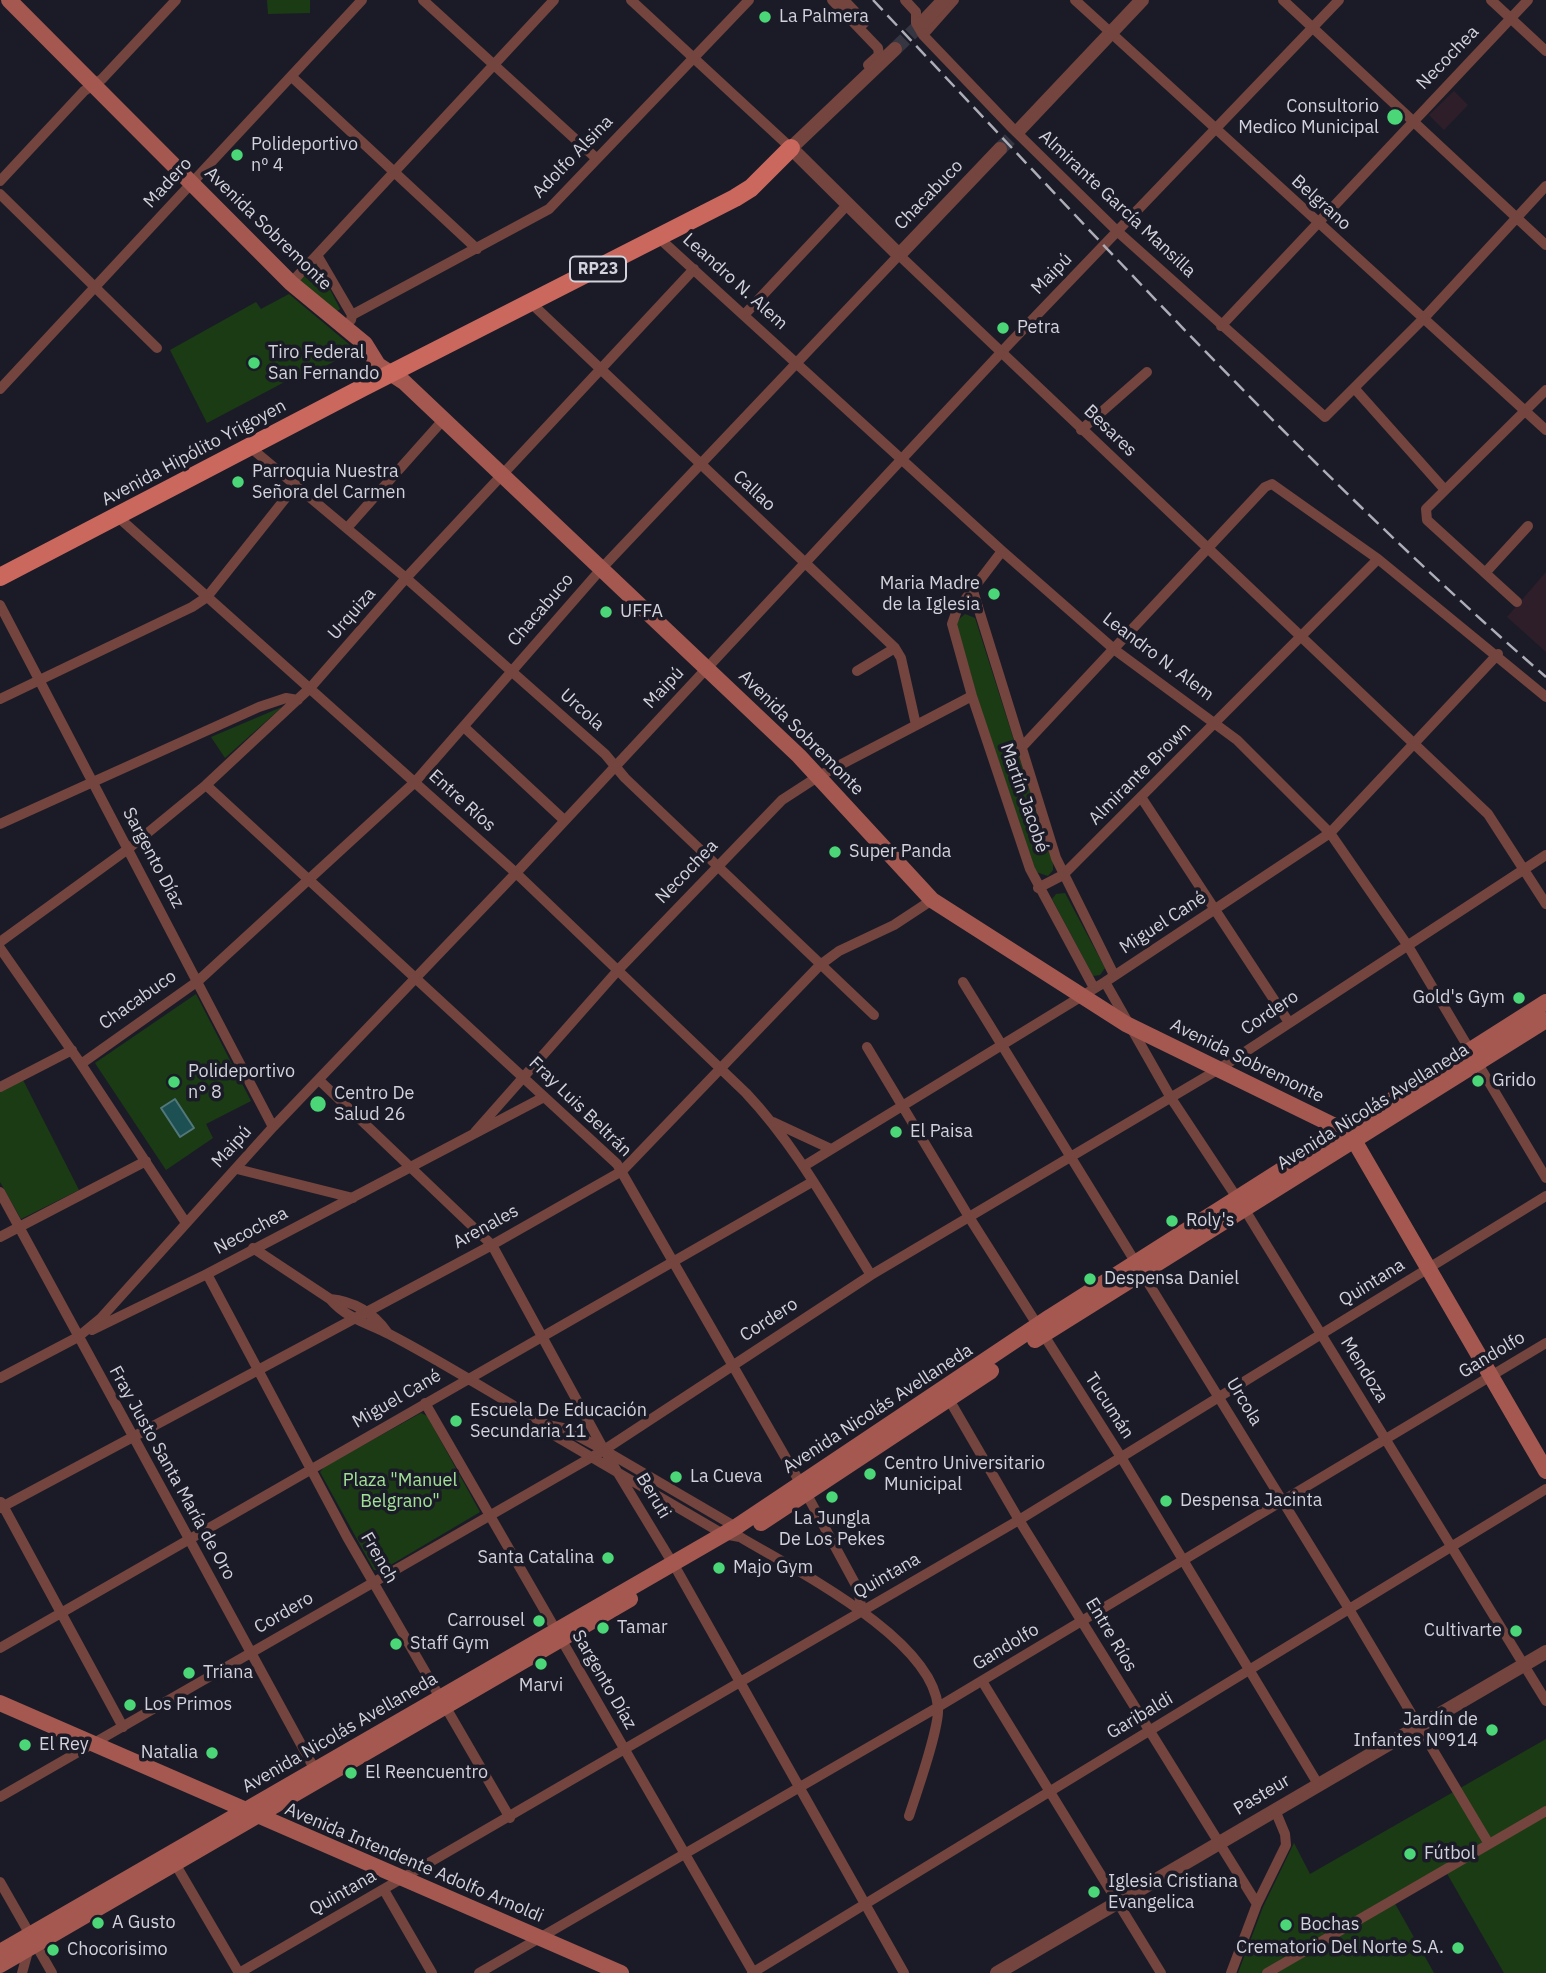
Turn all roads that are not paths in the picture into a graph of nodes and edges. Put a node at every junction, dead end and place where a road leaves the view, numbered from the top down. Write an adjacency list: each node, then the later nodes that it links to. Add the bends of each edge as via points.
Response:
1 (9, 0): 30 (main road, Avenida Sobremonte)
2 (176, 0): 30 (street)
3 (362, 0): 29 (street, Madero)
4 (423, 0): 28 (street)
5 (554, 0): 28 (street)
6 (631, 0): 27 (street, Besares)
7 (749, 0): 27 (street, Adolfo Alsina)
8 (832, 0): 22 (street)
9 (844, 0): 22 (street, via 865,22)
10 (905, 0): 21 (street, Almirante García Mansilla, via 916,12)
11 (935, 0): 21 (street)
12 (944, 0): 21 (street)
13 (954, 0): 21 (street)
14 (1075, 0): 24 (street, Belgrano)
15 (1142, 0): 24 (street)
16 (1283, 0): 23 (street)
17 (1339, 0): 23 (street, Maipú)
18 (1491, 0): 20 (street)
19 (1528, 0): 20 (street, Necochea)
20 (1510, 19): 26 (street); 32 (street, Necochea)
21 (920, 26): 33 (street, Almirante García Mansilla)
22 (860, 27): 31 (street, via 872,39 878,55 859,74)
23 (1312, 29): 32 (street); 34 (street, Maipú)
24 (1112, 34): 33 (street); 34 (street, Belgrano)
25 (895, 49): 31 (street, Avenida Hipólito Yrigoyen / RP23)
26 (1546, 51)
27 (692, 58): 35 (street, Besares); 37 (street, Adolfo Alsina)
28 (494, 64): 37 (street); 38 (street)
29 (292, 77): 38 (street); 40 (street, Madero)
30 (93, 84): 39 (street); 40 (main road, Avenida Sobremonte)
31 (857, 88): 35 (street, Avenida Hipólito Yrigoyen / RP23)
32 (1413, 120): 44 (street); 45 (street, Necochea)
33 (1017, 129): 46 (street, Almirante García Mansilla)
34 (1216, 130): 45 (street, Belgrano); 46 (street, Maipú)
35 (791, 148): 43 (street, Besares); 47 (main road, Avenida Hipólito Yrigoyen / RP23, via 751,188)
36 (1000, 149): 51 (street, Chacabuco)
37 (597, 159): 49 (street, Adolfo Alsina, via 549,209)
38 (395, 172): 49 (street); 50 (street)
39 (0, 181)
40 (193, 182): 53 (main road, Avenida Sobremonte); 54 (street, Madero)
41 (1546, 186): 44 (street)
42 (0, 194): 54 (street)
43 (848, 204): 51 (street, Besares); 56 (street)
44 (1516, 217): 48 (street); 57 (street)
45 (1318, 224): 57 (street, Belgrano); 59 (street, Necochea)
46 (1117, 230): 59 (street, Almirante García Mansilla); 61 (street, Maipú)
47 (659, 238): 52 (street, Leandro N. Alem); 55 (main road, Avenida Hipólito Yrigoyen / RP23)
48 (1546, 245)
49 (477, 249): 58 (street, Adolfo Alsina)
50 (317, 255): 53 (street); 58 (street)
51 (899, 255): 61 (street, Besares); 62 (street, Chacabuco)
52 (694, 269): 56 (street, Leandro N. Alem); 63 (street, Urquiza)
53 (291, 283): 58 (main road, Avenida Sobremonte)
54 (95, 286): 60 (street); 66 (street, Madero)
55 (531, 303): 63 (street, Callao); 65 (main road, Avenida Hipólito Yrigoyen / RP23)
56 (745, 314): 62 (street, Leandro N. Alem)
57 (1424, 318): 67 (street); 69 (street, Belgrano)
58 (350, 323): 65 (main road, Avenida Sobremonte, via 378,365)
59 (1222, 326): 67 (street, Almirante García Mansilla, via 1325,417)
60 (157, 348)
61 (1001, 352): 71 (street, Besares); 74 (street, Maipú)
62 (797, 361): 74 (street, Leandro N. Alem); 75 (street, Chacabuco)
63 (600, 370): 75 (street, Callao); 76 (street, Urquiza)
64 (1147, 372): 71 (street)
65 (392, 374): 70 (main road, Avenida Sobremonte); 73 (main road, Avenida Hipólito Yrigoyen / RP23)
66 (0, 388)
67 (1355, 389): 78 (street)
68 (1546, 390): 69 (street)
69 (1525, 411): 72 (street, Belgrano); 78 (street)
70 (444, 419): 76 (main road, Avenida Sobremonte); 81 (street)
71 (1081, 430): 82 (street, Besares)
72 (1546, 430)
73 (251, 447): 77 (street, Urcola); 79 (main road, Avenida Hipólito Yrigoyen / RP23)
74 (902, 459): 83 (street, Leandro N. Alem); 85 (street, Maipú)
75 (701, 465): 85 (street, Callao); 86 (street, Chacabuco)
76 (502, 474): 86 (main road, Avenida Sobremonte); 89 (street, Urquiza)
77 (296, 485): 81 (street, Urcola); 91 (street)
78 (1446, 490): 87 (street, via 1426,509 1427,520)
79 (118, 517): 88 (main road, Avenida Hipólito Yrigoyen / RP23); 91 (street, Entre Ríos)
80 (1528, 526): 87 (street)
81 (347, 528): 89 (street, Urcola)
82 (1207, 549): 84 (street, via 1265,486 1272,484); 96 (street, Besares); 98 (street)
83 (1002, 551): 90 (street); 98 (street, Leandro N. Alem)
84 (1378, 559): 96 (street, Almirante Brown); 99 (street)
85 (805, 562): 97 (street, Callao); 100 (street, Maipú)
86 (602, 568): 100 (main road, Avenida Sobremonte); 102 (street, Chacabuco)
87 (1485, 573): 92 (street)
88 (0, 577)
89 (406, 578): 102 (street, Urcola); 104 (street, Urquiza)
90 (972, 591): 94 (street); 95 (street)
91 (207, 597): 103 (street); 104 (street, Entre Ríos)
92 (1517, 602)
93 (0, 606): 103 (street, Sargento Díaz)
94 (958, 610): 95 (street); 105 (street, Martín Jacobé, via 952,624)
95 (978, 615): 113 (street, Martín Jacobé)
96 (1301, 638): 109 (street, Almirante Brown); 112 (street, Besares)
97 (895, 648): 101 (street); 110 (street, Callao)
98 (1115, 650): 109 (street, Leandro N. Alem); 113 (street)
99 (1497, 654): 106 (street); 112 (street, Miguel Cané)
100 (708, 667): 114 (street, Maipú); 115 (main road, Avenida Sobremonte)
101 (857, 671)
102 (513, 673): 111 (street, Chacabuco); 114 (street, Urcola)
103 (39, 679): 107 (street); 116 (street, Sargento Díaz)
104 (311, 687): 108 (street, Urquiza); 117 (street, Entre Ríos)
105 (972, 696): 110 (street, Necochea); 130 (street, Martín Jacobé)
106 (1546, 697)
107 (0, 699)
108 (298, 700): 116 (street, via 286,698 259,707); 118 (street, Urquiza)
109 (1216, 723): 119 (street, Almirante Brown); 122 (street, Leandro N. Alem)
110 (916, 725): 115 (street, Necochea)
111 (464, 727): 117 (street, Chacabuco); 120 (street)
112 (1413, 744): 122 (street, Miguel Cané); 126 (street, Besares, via 1488,814)
113 (1021, 748): 128 (street, Martín Jacobé)
114 (615, 767): 120 (street, Maipú); 125 (street, Urcola)
115 (819, 776): 125 (street, Necochea, via 782,800); 131 (main road, Avenida Sobremonte)
116 (92, 780): 121 (street); 123 (street, Sargento Díaz)
117 (415, 782): 127 (street, Entre Ríos); 129 (street, Chacabuco)
118 (206, 785): 123 (street, Urquiza); 129 (street, Fray Luis Beltrán)
119 (1141, 797): 128 (street, Almirante Brown); 133 (street)
120 (564, 820): 127 (street, Maipú)
121 (0, 824)
122 (1330, 833): 133 (street, Miguel Cané); 135 (street, Leandro N. Alem)
123 (128, 849): 134 (street, Urquiza); 140 (street, Sargento Díaz)
124 (1546, 855): 126 (street, Cordero)
125 (717, 866): 136 (street, Urcola); 137 (street, Necochea)
126 (1524, 870): 132 (street, Besares); 135 (street, Cordero)
127 (516, 873): 137 (street, Entre Ríos); 138 (street, Maipú)
128 (1063, 875): 130 (street, Almirante Brown); 139 (street, Martín Jacobé)
129 (309, 880): 138 (street, Fray Luis Beltrán); 140 (street, Chacabuco)
130 (1038, 888): 142 (street, Martín Jacobé)
131 (932, 901): 136 (street, Arenales); 142 (main road, Avenida Sobremonte)
132 (1546, 904)
133 (1215, 909): 139 (street, Miguel Cané); 146 (street)
134 (1, 941): 150 (street)
135 (1408, 946): 146 (street, Cordero); 151 (street, Leandro N. Alem)
136 (820, 965): 144 (street, Urcola); 153 (street, Arenales)
137 (619, 969): 153 (street, Entre Ríos); 155 (street, Necochea)
138 (416, 977): 155 (street, Fray Luis Beltrán); 156 (street, Maipú)
139 (1110, 978): 142 (street, Miguel Cané); 147 (street, Martín Jacobé)
140 (198, 981): 152 (street, Chacabuco); 162 (street, Sargento Díaz)
141 (963, 982): 148 (street, Urcola)
142 (1087, 993): 147 (main road, Avenida Sobremonte); 148 (street, Miguel Cané)
143 (1546, 1002): 151 (main road, Avenida Nicolás Avellaneda)
144 (874, 1015)
145 (1546, 1020): 151 (main road, Avenida Nicolás Avellaneda)
146 (1289, 1021): 154 (street, Cordero)
147 (1126, 1024): 154 (main road, Avenida Sobremonte); 159 (street, Mendoza)
148 (1002, 1045): 160 (street, Miguel Cané); 166 (street, Urcola)
149 (867, 1047): 160 (street, Tucumán)
150 (72, 1050): 152 (street); 157 (street)
151 (1474, 1057): 164 (main road, Avenida Nicolás Avellaneda); 172 (street, Leandro N. Alem)
152 (81, 1063): 167 (street)
153 (721, 1069): 161 (street, Entre Ríos); 171 (street, Arenales)
154 (1219, 1069): 159 (street, Cordero); 164 (main road, Avenida Sobremonte)
155 (522, 1076): 158 (street, Fray Luis Beltrán); 163 (street, Necochea)
156 (318, 1080): 162 (street, Maipú); 169 (street, Beruti)
157 (0, 1087)
158 (544, 1097): 163 (street, Necochea); 171 (street, Fray Luis Beltrán)
159 (1171, 1098): 166 (street, Cordero); 177 (street, Mendoza)
160 (902, 1106): 165 (street, Miguel Cané); 178 (street, Tucumán)
161 (773, 1121): 165 (street, Entre Ríos); 168 (street, Entre Ríos)
162 (273, 1127): 170 (street, Maipú)
163 (475, 1132): 169 (street, Necochea)
164 (1350, 1136): 177 (main road, Avenida Nicolás Avellaneda); 186 (main road)
165 (831, 1149): 168 (street, Miguel Cané)
166 (1072, 1156): 178 (street, Cordero); 185 (street, Urcola)
167 (146, 1161): 179 (street); 180 (street)
168 (804, 1166): 173 (street, Entre Ríos)
169 (411, 1168): 176 (street, Necochea); 182 (street, Beruti)
170 (237, 1169): 176 (street); 179 (street, Maipú)
171 (622, 1171): 182 (street, Arenales); 184 (street, Fray Luis Beltrán)
172 (1546, 1178)
173 (812, 1182): 184 (street, Miguel Cané); 188 (street, Entre Ríos)
174 (0, 1192): 180 (street, Fray Justo Santa María de Oro)
175 (1546, 1196): 186 (street, Quintana)
176 (353, 1198): 183 (street, Necochea)
177 (1241, 1205): 185 (main road, Avenida Nicolás Avellaneda); 194 (street, Mendoza)
178 (969, 1217): 188 (street, Cordero); 192 (street, Tucumán)
179 (186, 1223): 196 (street, Maipú, via 101,1318)
180 (18, 1227): 181 (street); 196 (street, Fray Justo Santa María de Oro)
181 (0, 1237)
182 (492, 1245): 190 (street, Arenales); 195 (street, Beruti)
183 (253, 1248): 187 (street, Necochea); 189 (street)
184 (672, 1262): 195 (street, Miguel Cané); 198 (street, Fray Luis Beltrán)
185 (1140, 1267): 192 (main road, Avenida Nicolás Avellaneda); 204 (street, Urcola)
186 (1428, 1269): 194 (street, Quintana); 200 (main road)
187 (207, 1274): 196 (street, Necochea); 199 (street, French)
188 (871, 1275): 198 (street, Cordero)
189 (330, 1299): 190 (street, via 344,1300); 191 (street)
190 (366, 1312): 191 (street, Arenales); 193 (street)
191 (353, 1318): 193 (street); 199 (street, Arenales)
192 (1040, 1331): 203 (main road, Avenida Nicolás Avellaneda); 211 (street, Tucumán)
193 (387, 1332): 202 (street)
194 (1321, 1335): 204 (street, Quintana); 208 (street, Mendoza)
195 (542, 1336): 202 (street, Miguel Cané); 209 (street, Beruti)
196 (78, 1337): 201 (street, Maipú); 207 (street, Fray Justo Santa María de Oro)
197 (1546, 1343): 200 (street, Gandolfo)
198 (731, 1366): 209 (street, Cordero); 215 (street, Fray Luis Beltrán)
199 (259, 1371): 207 (street, Arenales); 212 (street, French)
200 (1491, 1376): 208 (street, Gandolfo); 213 (main road)
201 (0, 1378)
202 (467, 1380): 205 (street, Miguel Cané); 206 (street)
203 (946, 1394): 215 (main road, Avenida Nicolás Avellaneda); 220 (street, Entre Ríos)
204 (1220, 1397): 211 (street, Quintana); 217 (street, Urcola)
205 (425, 1403): 212 (street, Miguel Cané); 219 (street, Sargento Díaz)
206 (547, 1425): 209 (street, via 563,1428); 210 (street, via 557,1437)
207 (133, 1438): 218 (street, Arenales); 222 (street, Fray Justo Santa María de Oro)
208 (1387, 1439): 217 (street, Gandolfo); 223 (street, Mendoza)
209 (604, 1450): 210 (street, Cordero); 214 (street, Beruti); 221 (street)
210 (592, 1456): 214 (street); 219 (street, Cordero)
211 (1121, 1457): 220 (street, Quintana); 224 (street, Tucumán)
212 (310, 1470): 222 (street, Miguel Cané); 226 (street, French)
213 (1546, 1471)
214 (618, 1472): 221 (street); 225 (street, Beruti)
215 (803, 1488): 221 (main road, Avenida Nicolás Avellaneda); 229 (street, Fray Luis Beltrán, via 858,1589)
216 (1546, 1489): 223 (street, Garibaldi)
217 (1283, 1501): 224 (street, Gandolfo); 227 (street, Urcola)
218 (1, 1504): 228 (street)
219 (489, 1515): 226 (street, Cordero); 231 (street, Sargento Díaz)
220 (1019, 1520): 229 (street, Quintana); 230 (street, Entre Ríos)
221 (733, 1533): 225 (main road, Avenida Nicolás Avellaneda); 229 (street)
222 (189, 1538): 228 (street, Miguel Cané); 234 (street, Fray Justo Santa María de Oro)
223 (1451, 1547): 227 (street, Garibaldi); 235 (street, Mendoza)
224 (1183, 1561): 230 (street, Gandolfo); 236 (street, Tucumán)
225 (676, 1567): 231 (main road, Avenida Nicolás Avellaneda); 238 (street, Beruti)
226 (372, 1581): 234 (street, Cordero); 241 (street, French)
227 (1349, 1609): 236 (street, Garibaldi); 243 (street, Urcola)
228 (60, 1611): 232 (street, Miguel Cané); 244 (street)
229 (862, 1611): 238 (street, Quintana); 242 (street, via 913,1655)
230 (1082, 1621): 237 (street, Gandolfo); 245 (street, Entre Ríos)
231 (558, 1635): 241 (main road, Avenida Nicolás Avellaneda); 247 (street, Sargento Díaz)
232 (0, 1648)
233 (1546, 1652): 235 (street, Pasteur)
234 (251, 1653): 244 (street, Cordero); 248 (street, Fray Justo Santa María de Oro)
235 (1524, 1664): 239 (street, Mendoza); 243 (street, Pasteur)
236 (1249, 1670): 245 (street, Garibaldi); 249 (street, Tucumán)
237 (982, 1681): 242 (street, Gandolfo); 251 (street)
238 (740, 1684): 247 (street, Quintana); 250 (street, Beruti)
239 (1546, 1701)
240 (0, 1703): 246 (main road, Avenida Intendente Adolfo Arnoldi)
241 (443, 1703): 248 (main road, Avenida Nicolás Avellaneda); 255 (main road, Avenida Nicolás Avellaneda); 257 (street, French)
242 (938, 1707): 250 (street, Gandolfo); 256 (street)
243 (1420, 1725): 249 (street, Pasteur); 259 (street, Urcola)
244 (123, 1727): 246 (street, Cordero)
245 (1149, 1731): 251 (street, Garibaldi); 258 (street, Entre Ríos)
246 (92, 1745): 252 (street, Cordero); 255 (main road, Avenida Intendente Adolfo Arnoldi)
247 (625, 1751): 257 (street, Quintana); 260 (street, Sargento Díaz)
248 (314, 1770): 255 (main road, Avenida Nicolás Avellaneda)
249 (1318, 1784): 253 (street, Pasteur)
250 (799, 1786): 260 (street, Gandolfo); 267 (street, Beruti)
251 (1048, 1791): 266 (street); 267 (street, Garibaldi)
252 (0, 1797)
253 (1275, 1810): 258 (street, Pasteur); 265 (street, via 1286,1845)
254 (1546, 1811): 259 (street)
255 (251, 1813): 261 (main road, Avenida Nicolás Avellaneda); 262 (main road, Avenida Intendente Adolfo Arnoldi)
256 (909, 1816)
257 (510, 1818): 262 (street, Quintana)
258 (1218, 1844): 265 (street, Entre Ríos); 266 (street, Pasteur)
259 (1489, 1844): 284 (street)
260 (684, 1853): 268 (street, Gandolfo); 278 (street, Sargento Díaz)
261 (172, 1859): 269 (main road, Avenida Nicolás Avellaneda); 274 (street)
262 (403, 1879): 264 (street, Quintana); 268 (main road, Avenida Intendente Adolfo Arnoldi)
263 (0, 1882): 269 (street)
264 (384, 1890): 274 (street, Quintana); 275 (street)
265 (1255, 1901): 282 (street); 283 (street)
266 (1117, 1903): 280 (street, Pasteur); 281 (street)
267 (865, 1906): 278 (street, Garibaldi); 279 (street, Beruti)
268 (541, 1938): 276 (street, Gandolfo); 277 (main road, Avenida Intendente Adolfo Arnoldi)
269 (32, 1942): 270 (main road, Avenida Nicolás Avellaneda); 271 (main road, Avenida Nicolás Avellaneda); 272 (street); 273 (street)
270 (0, 1952)
271 (0, 1965)
272 (22, 1973)
273 (51, 1973)
274 (239, 1973)
275 (432, 1973)
276 (479, 1973)
277 (621, 1973)
278 (753, 1973)
279 (904, 1973)
280 (997, 1973)
281 (1161, 1973)
282 (1225, 1973)
283 (1231, 1973)
284 (1267, 1973)

